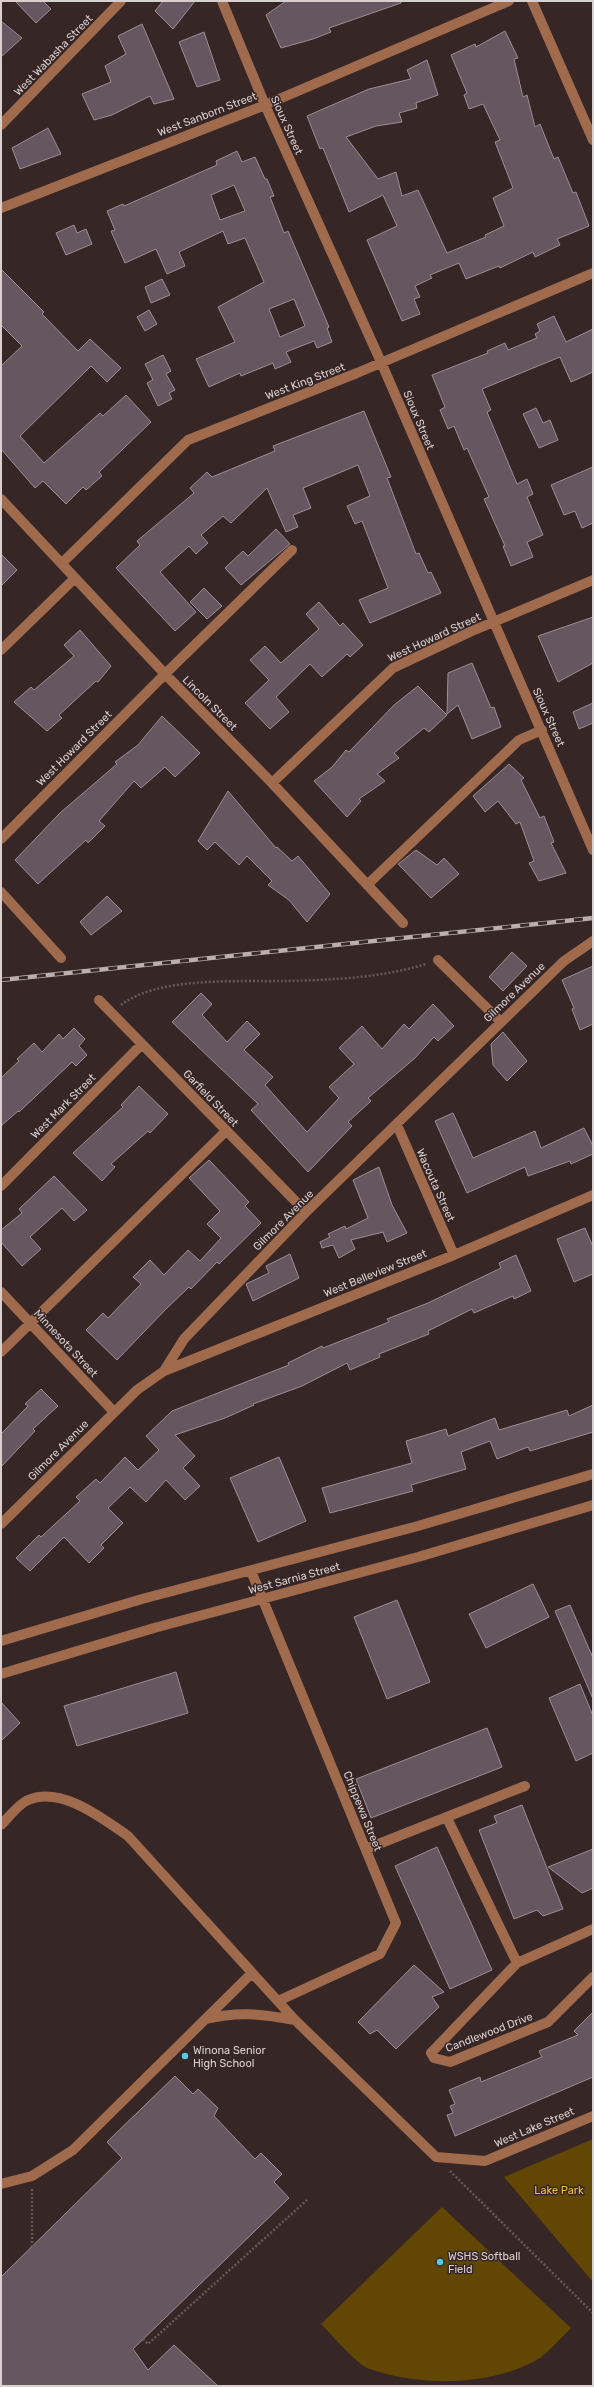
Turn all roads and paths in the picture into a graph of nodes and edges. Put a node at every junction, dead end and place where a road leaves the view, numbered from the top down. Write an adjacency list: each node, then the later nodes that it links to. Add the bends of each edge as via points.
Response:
1 (122, 1): 6 (street, West Wabasha Street)
2 (222, 1): 5 (street, Sioux Street)
3 (509, 1): 5 (street, West Sanborn Street)
4 (532, 1): 7 (street)
5 (265, 105): 8 (street, West Sanborn Street); 10 (street, Sioux Street)
6 (1, 125)
7 (593, 140)
8 (1, 208)
9 (593, 273): 10 (street, West King Street)
10 (381, 362): 13 (street, West King Street, via 188,440); 16 (street, Sioux Street)
11 (1, 499): 13 (street, Lincoln Street)
12 (292, 550): 18 (street, West Howard Street)
13 (62, 563): 14 (street, Lincoln Street)
14 (75, 578): 17 (street); 18 (street, Lincoln Street)
15 (593, 580): 16 (street, West Howard Street)
16 (493, 623): 19 (street, Sioux Street); 20 (street, West Howard Street, via 393,668)
17 (1, 650)
18 (165, 674): 20 (street, Lincoln Street); 21 (street, West Howard Street)
19 (542, 730): 22 (street, Sioux Street); 23 (street, via 519,740)
20 (272, 783): 23 (street, Lincoln Street)
21 (1, 838)
22 (593, 850)
23 (367, 885): 25 (street, Lincoln Street)
24 (1, 892): 27 (street)
25 (403, 923)
26 (593, 941): 31 (street, Gilmore Avenue, via 564,960)
27 (61, 958)
28 (438, 960): 30 (path, via 413,968 348,978 216,982 171,987 127,1001); 31 (street)
29 (99, 1000): 30 (street, Garfield Street)
30 (111, 1012): 32 (street, Garfield Street)
31 (500, 1021): 33 (street, Gilmore Avenue)
32 (142, 1044): 34 (street, Garfield Street); 35 (street, West Mark Street)
33 (397, 1125): 37 (street, Gilmore Avenue); 38 (street, Wacouta Street)
34 (226, 1131): 37 (street, Garfield Street); 40 (street)
35 (1, 1186)
36 (593, 1195): 38 (street, West Belleview Street)
37 (306, 1212): 42 (street, Gilmore Avenue, via 184,1339)
38 (454, 1255): 42 (street, West Belleview Street)
39 (1, 1292): 40 (street, Minnesota Street)
40 (31, 1323): 41 (street); 43 (street, Minnesota Street)
41 (1, 1352)
42 (164, 1371): 43 (street, Gilmore Avenue, via 137,1390)
43 (114, 1412): 46 (street, Gilmore Avenue)
44 (593, 1474): 47 (street, West Sarnia Street)
45 (593, 1505): 48 (street, West Sarnia Street, via 418,1557)
46 (1, 1524)
47 (251, 1572): 48 (street, Chippewa Street); 49 (street, West Sarnia Street, via 142,1599)
48 (262, 1599): 50 (street, West Sarnia Street); 54 (street, Chippewa Street)
49 (1, 1641)
50 (1, 1674)
51 (525, 1786): 52 (street)
52 (447, 1818): 54 (street); 56 (street)
53 (1, 1824): 57 (street, via 26,1802 53,1796 97,1814 128,1836)
54 (366, 1849): 59 (street, Chippewa Street, via 396,1923 380,1954)
55 (593, 1929): 56 (street, Candlewood Drive)
56 (517, 1963): 58 (street, Candlewood Drive, via 437,2045 431,2053 434,2058 450,2062 548,2022)
57 (252, 1973): 59 (street); 60 (street)
58 (593, 1977)
59 (278, 2001): 61 (street)
60 (206, 2019): 61 (street, via 228,2014 260,2014); 64 (street, via 73,2150)
61 (294, 2020): 63 (street)
62 (593, 2116): 63 (street, West Lake Street, via 485,2161)
63 (436, 2157): 68 (path)
64 (32, 2176): 65 (street); 67 (path)
65 (1, 2184)
66 (307, 2200): 69 (path, via 148,2344)
67 (32, 2246)
68 (593, 2313)
69 (143, 2339)

